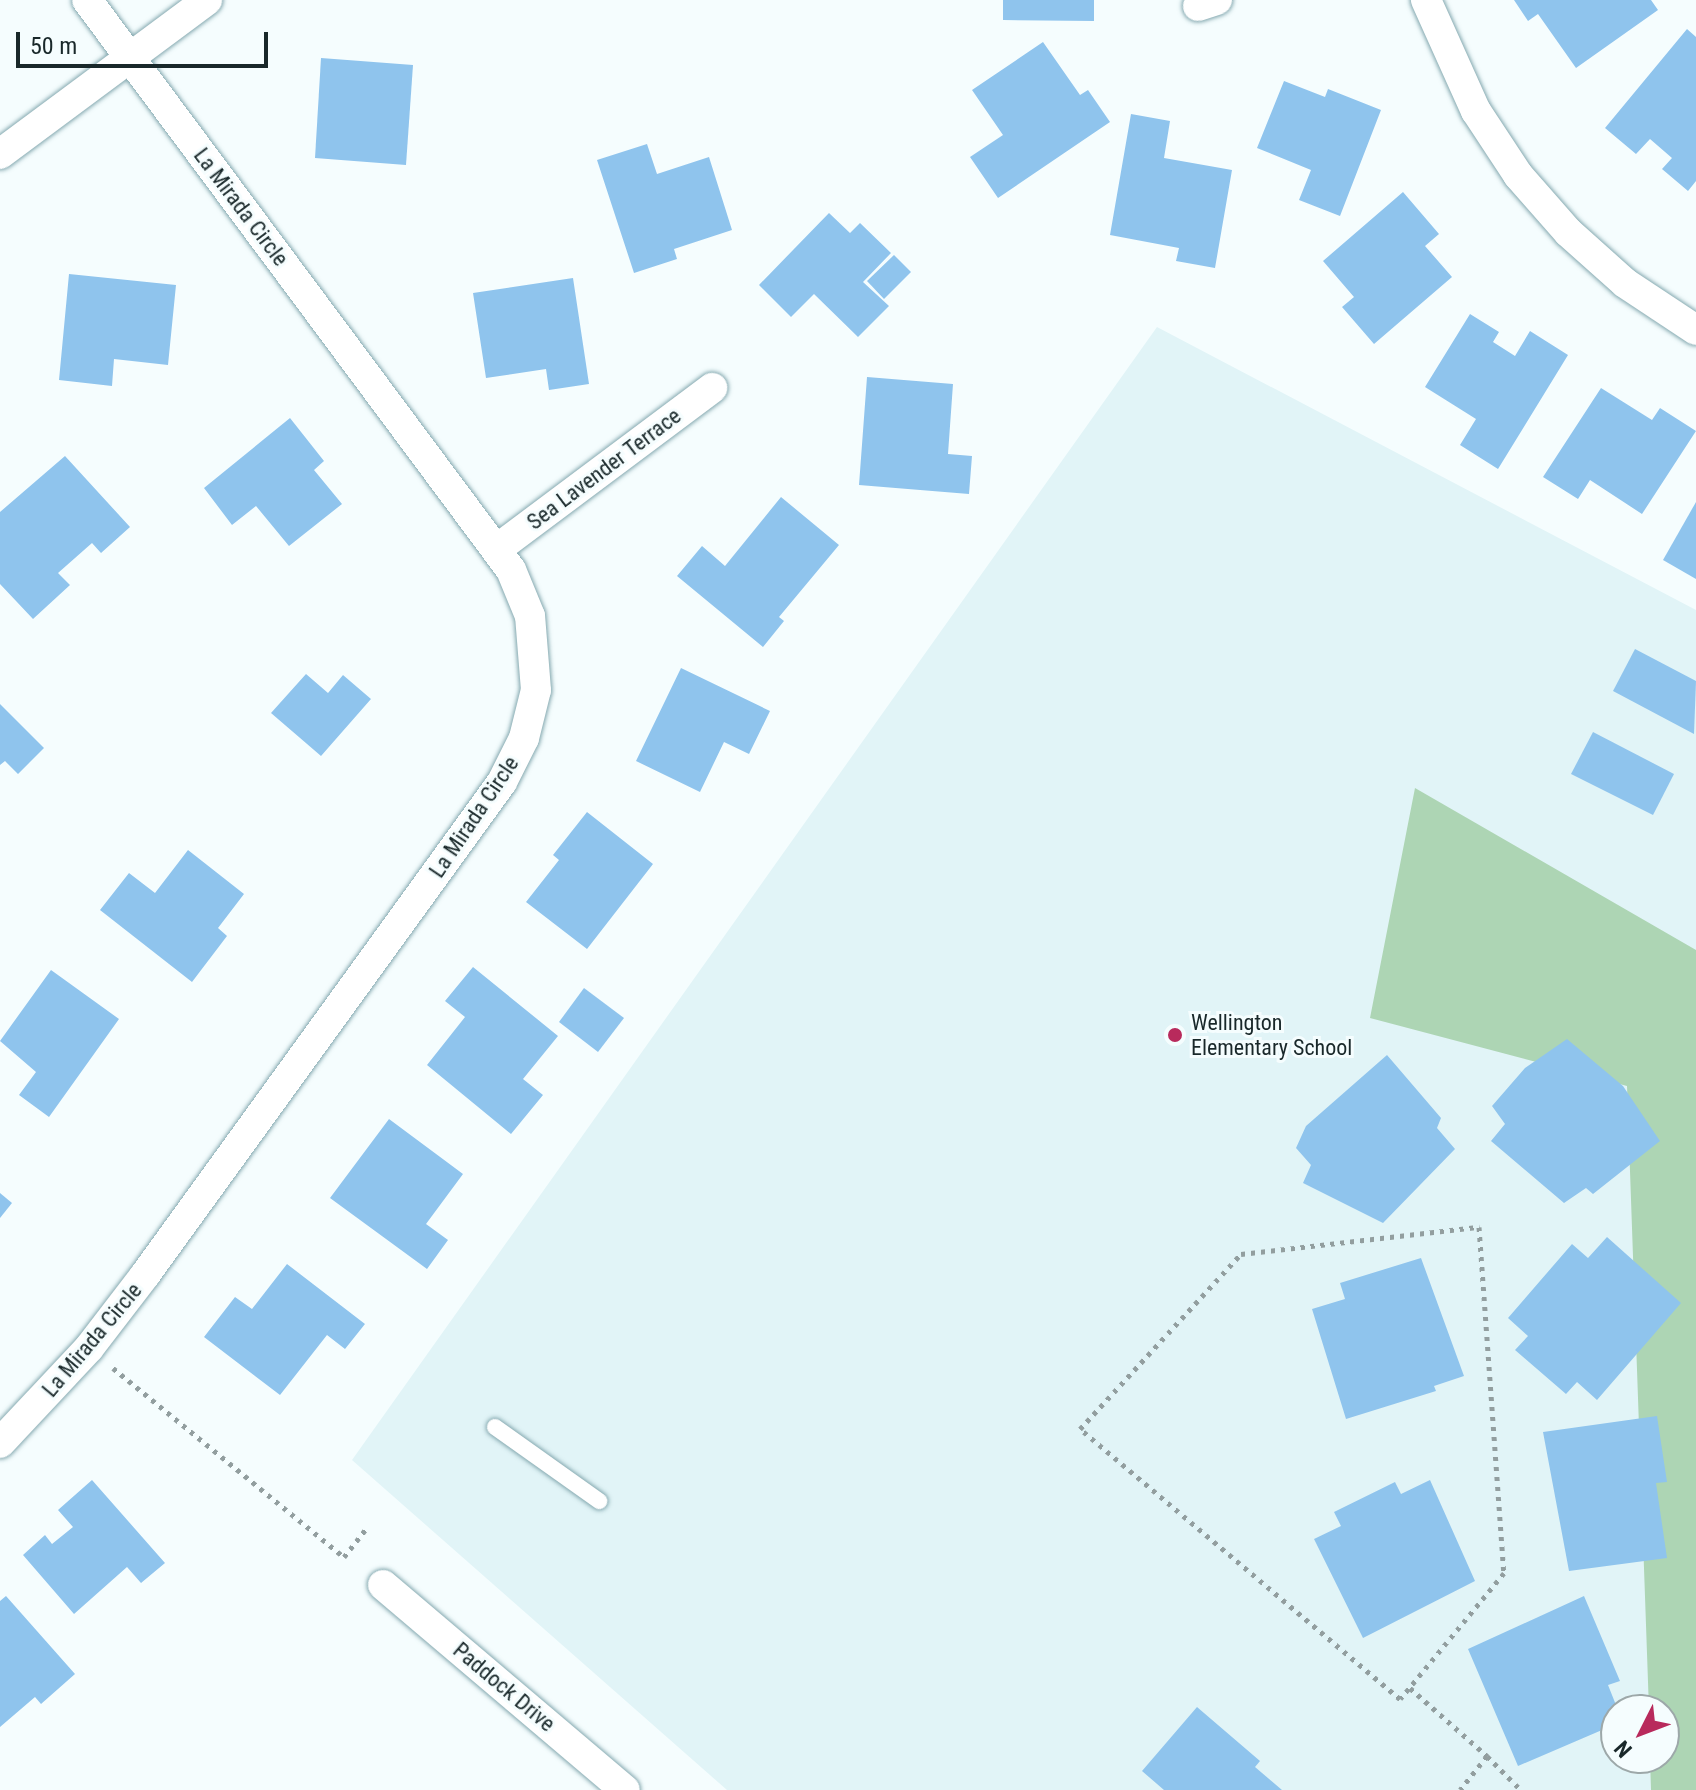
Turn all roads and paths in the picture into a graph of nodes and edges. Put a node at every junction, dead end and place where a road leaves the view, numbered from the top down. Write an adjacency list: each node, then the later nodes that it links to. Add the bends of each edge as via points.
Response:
1 (87, 0): 4 (street, La Mirada Circle)
2 (207, 0): 4 (street)
3 (1426, 0): 6 (street, via 1476,111 1518,175 1568,232 1625,283)
4 (130, 58): 5 (street); 8 (street, La Mirada Circle)
5 (0, 154)
6 (1696, 330)
7 (712, 388): 8 (street, Sea Lavender Terrace)
8 (497, 549): 9 (street, La Mirada Circle, via 522,593 535,641 536,690 514,761)
9 (89, 1348): 11 (street, La Mirada Circle); 13 (path, via 344,1557)
10 (495, 1427): 12 (lane)
11 (0, 1443)
12 (599, 1501)
13 (367, 1528)
14 (383, 1585): 17 (street, Paddock Drive)
15 (1410, 1688): 15 (path, via 1504,1573 1479,1227 1241,1254 1080,1429 1400,1699); 16 (path)
16 (1487, 1756): 18 (path); 19 (path)
17 (625, 1790)
18 (1460, 1790)
19 (1521, 1790)

